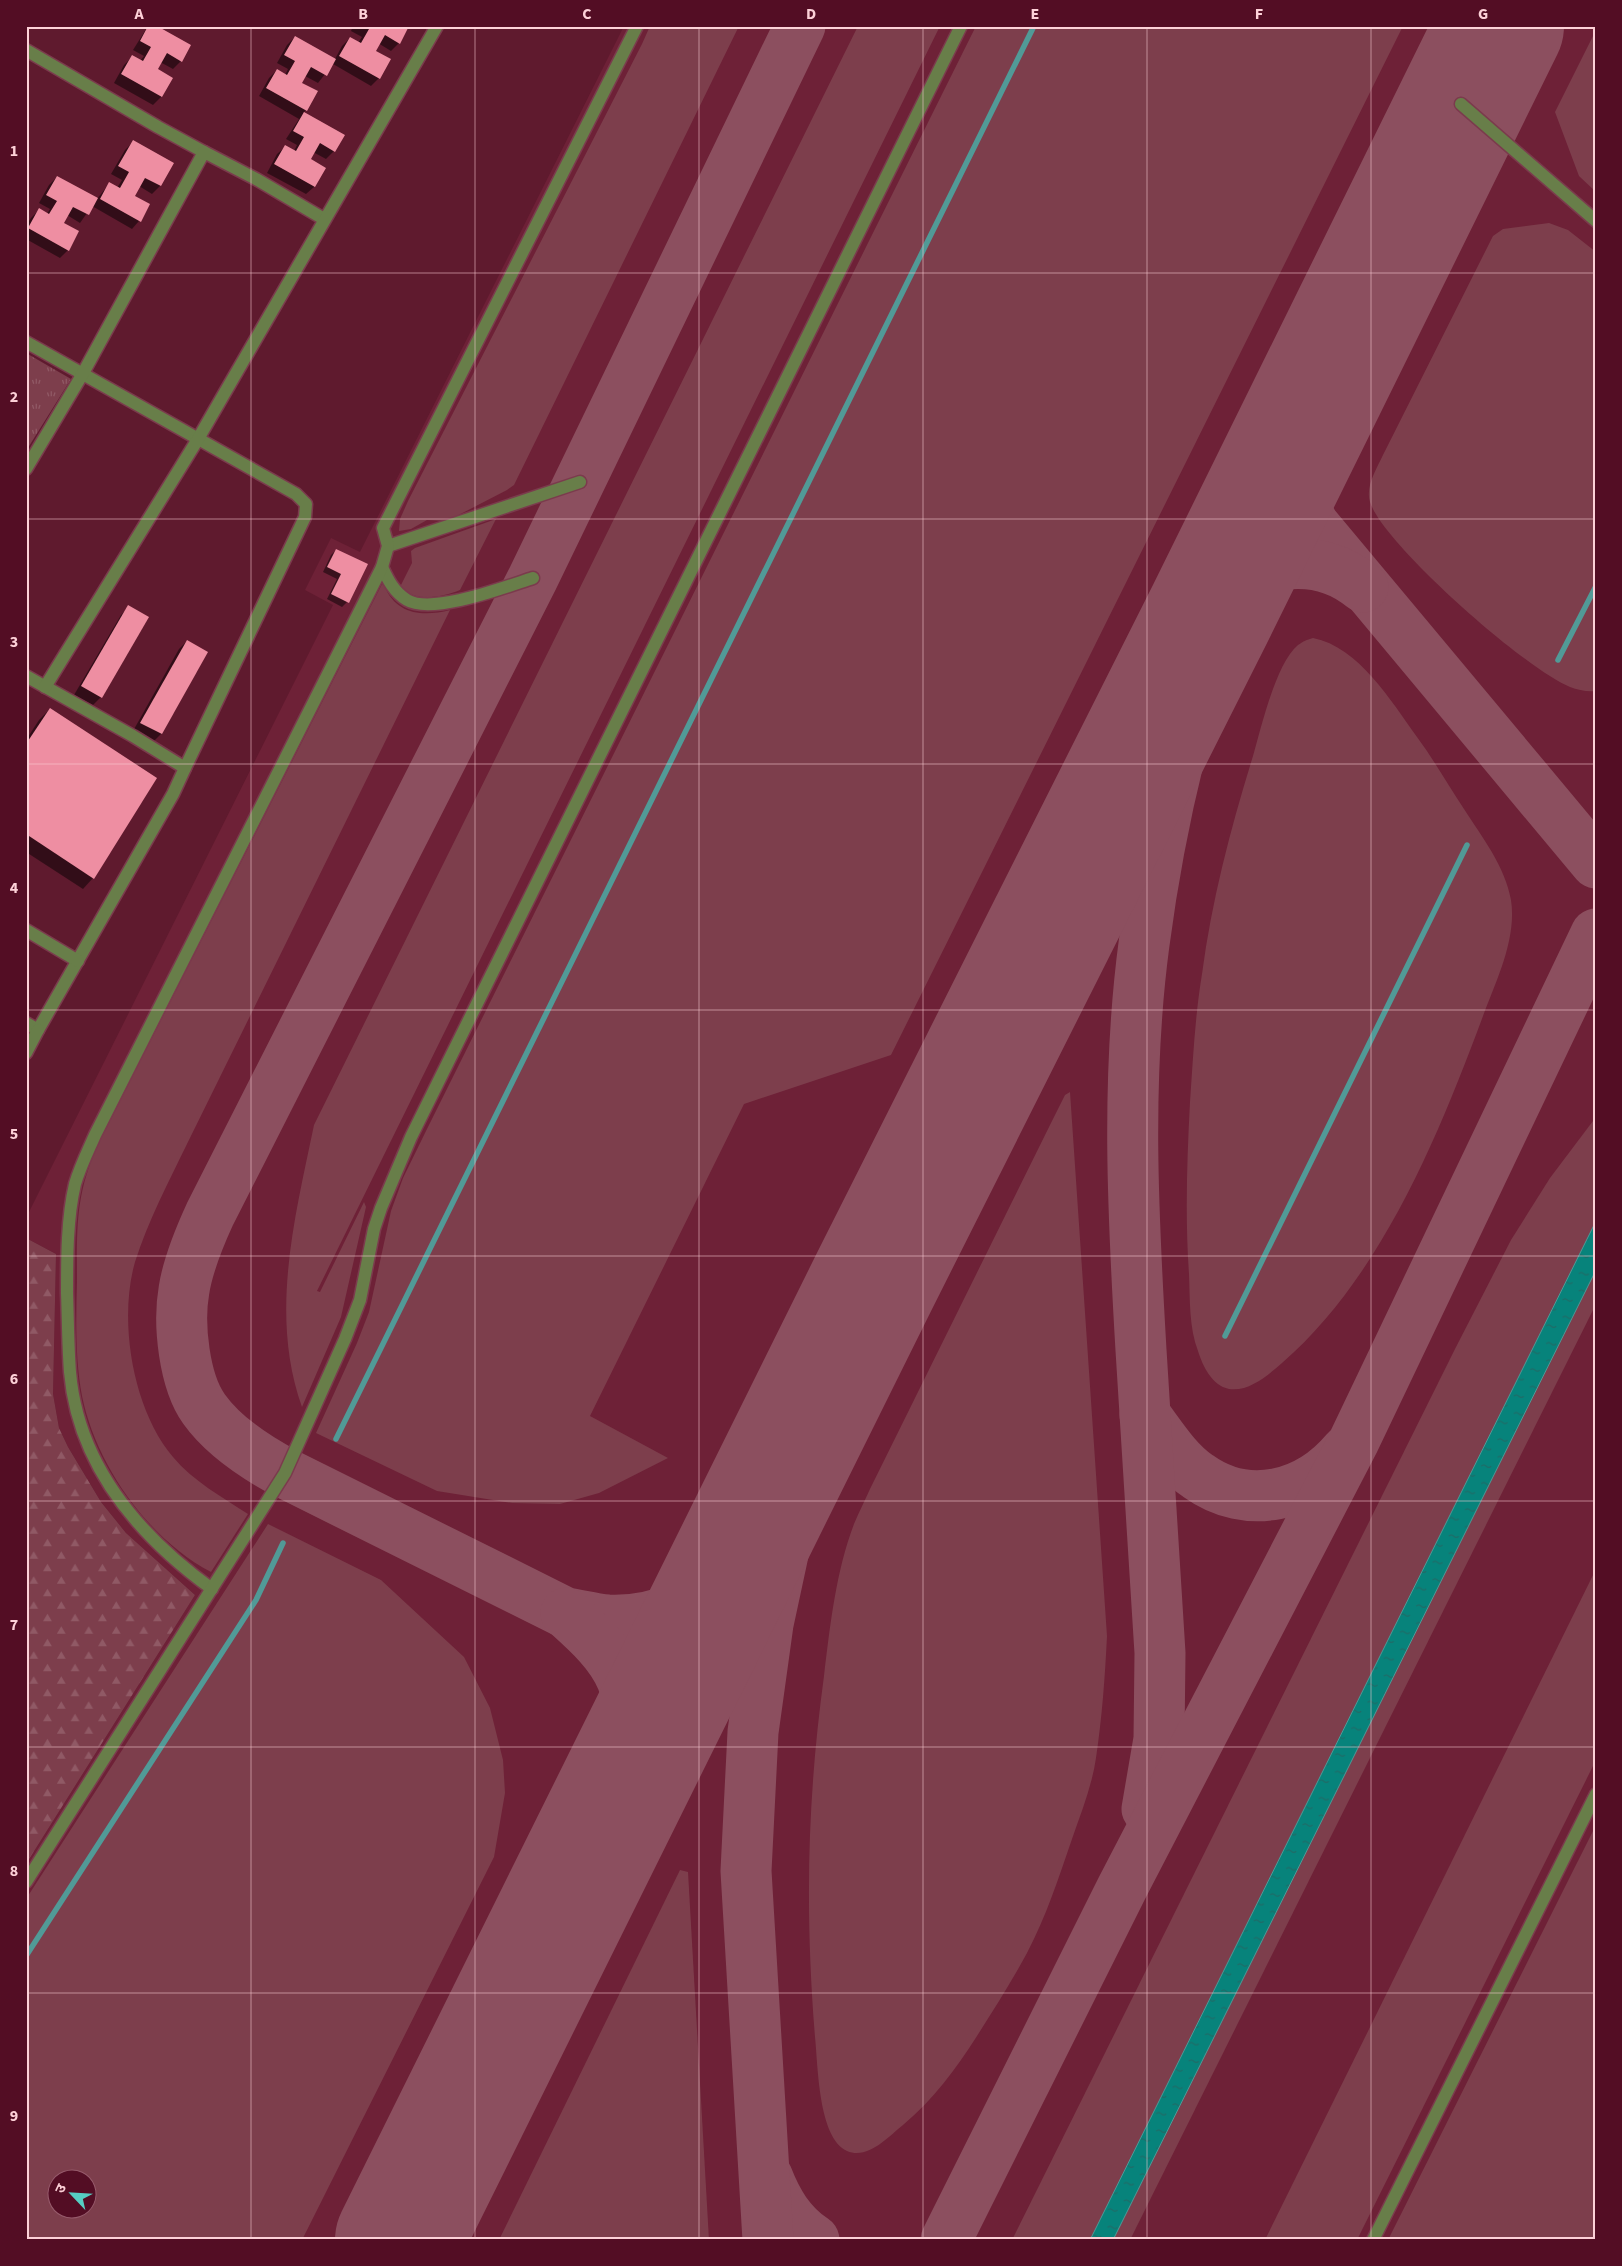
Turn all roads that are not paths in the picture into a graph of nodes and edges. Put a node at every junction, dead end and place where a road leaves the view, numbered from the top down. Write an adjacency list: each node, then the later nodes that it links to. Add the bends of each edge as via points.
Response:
1 (436, 26): 7 (street)
2 (637, 26): 14 (street, via 383,528)
3 (961, 26): 25 (street, via 411,1136 381,1208 360,1300 328,1379 284,1473)
4 (26, 50): 6 (street)
5 (1461, 104): 8 (street)
6 (204, 152): 7 (street); 10 (street)
7 (324, 219): 11 (street)
8 (1596, 221)
9 (26, 342): 10 (street)
10 (82, 375): 11 (street); 12 (street)
11 (198, 439): 18 (street); 19 (street, via 296,494 306,504 307,510)
12 (26, 469)
13 (580, 482): 14 (street)
14 (388, 546): 15 (street)
15 (382, 567): 16 (street, via 394,590 408,601 431,606); 25 (street, via 96,1135 75,1185 68,1245 70,1374 85,1439 112,1492 135,1520 172,1559)
16 (533, 578)
17 (26, 676): 18 (street)
18 (46, 687): 19 (street)
19 (185, 768): 21 (street)
20 (26, 930): 21 (street)
21 (78, 961): 23 (street)
22 (26, 1023): 23 (street)
23 (38, 1030): 24 (street)
24 (26, 1053)
25 (212, 1589): 27 (street)
26 (1596, 1794): 28 (street)
27 (26, 1882)
28 (1373, 2240)

